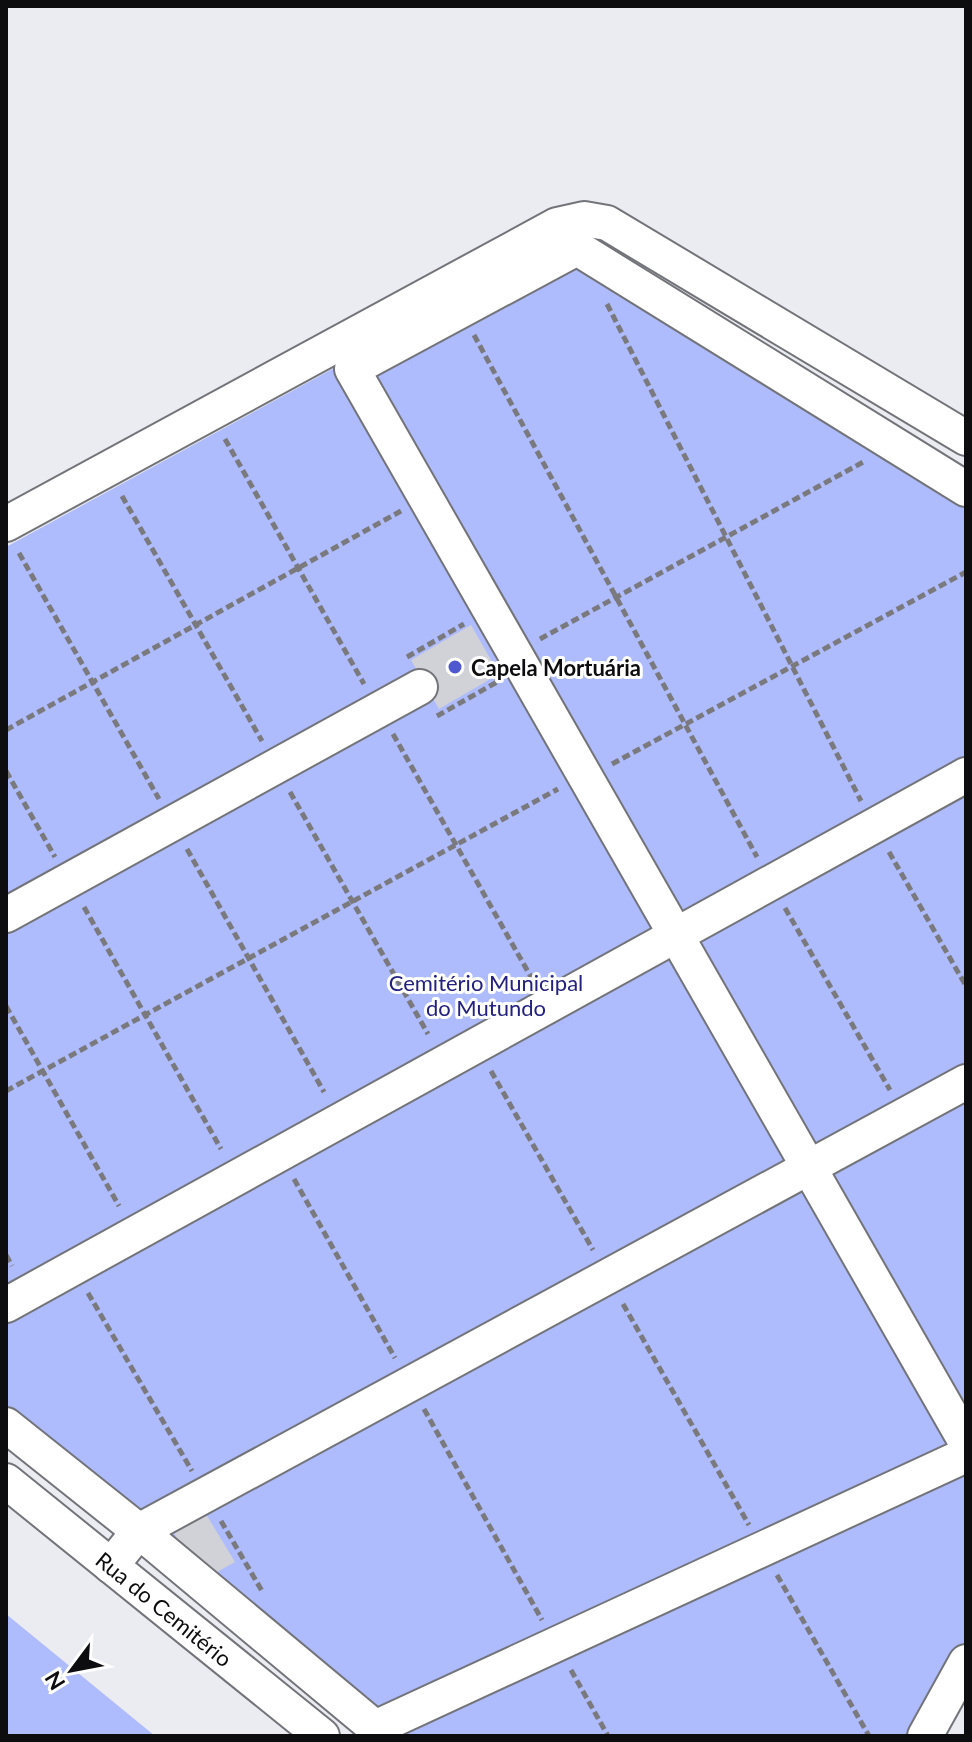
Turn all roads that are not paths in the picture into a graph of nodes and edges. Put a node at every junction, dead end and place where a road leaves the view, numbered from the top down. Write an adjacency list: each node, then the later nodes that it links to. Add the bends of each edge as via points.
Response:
1 (966, 438): 3 (street, via 607,223 584,219 557,225)
2 (966, 489): 7 (street, via 577,248 352,369 515,653 576,790)
3 (6, 524)
4 (420, 687): 6 (street)
5 (966, 775): 7 (street)
6 (6, 915)
7 (676, 935): 9 (street); 10 (street)
8 (966, 1082): 9 (street)
9 (809, 1167): 12 (street); 15 (street)
10 (6, 1305)
11 (6, 1425): 15 (street)
12 (966, 1442)
13 (966, 1455): 17 (street, via 556,1644)
14 (6, 1481): 15 (street, Rua do Cemitério)
15 (126, 1546): 17 (street); 18 (street, Rua do Cemitério)
16 (966, 1662): 19 (street)
17 (380, 1732)
18 (322, 1736)
19 (925, 1736)

